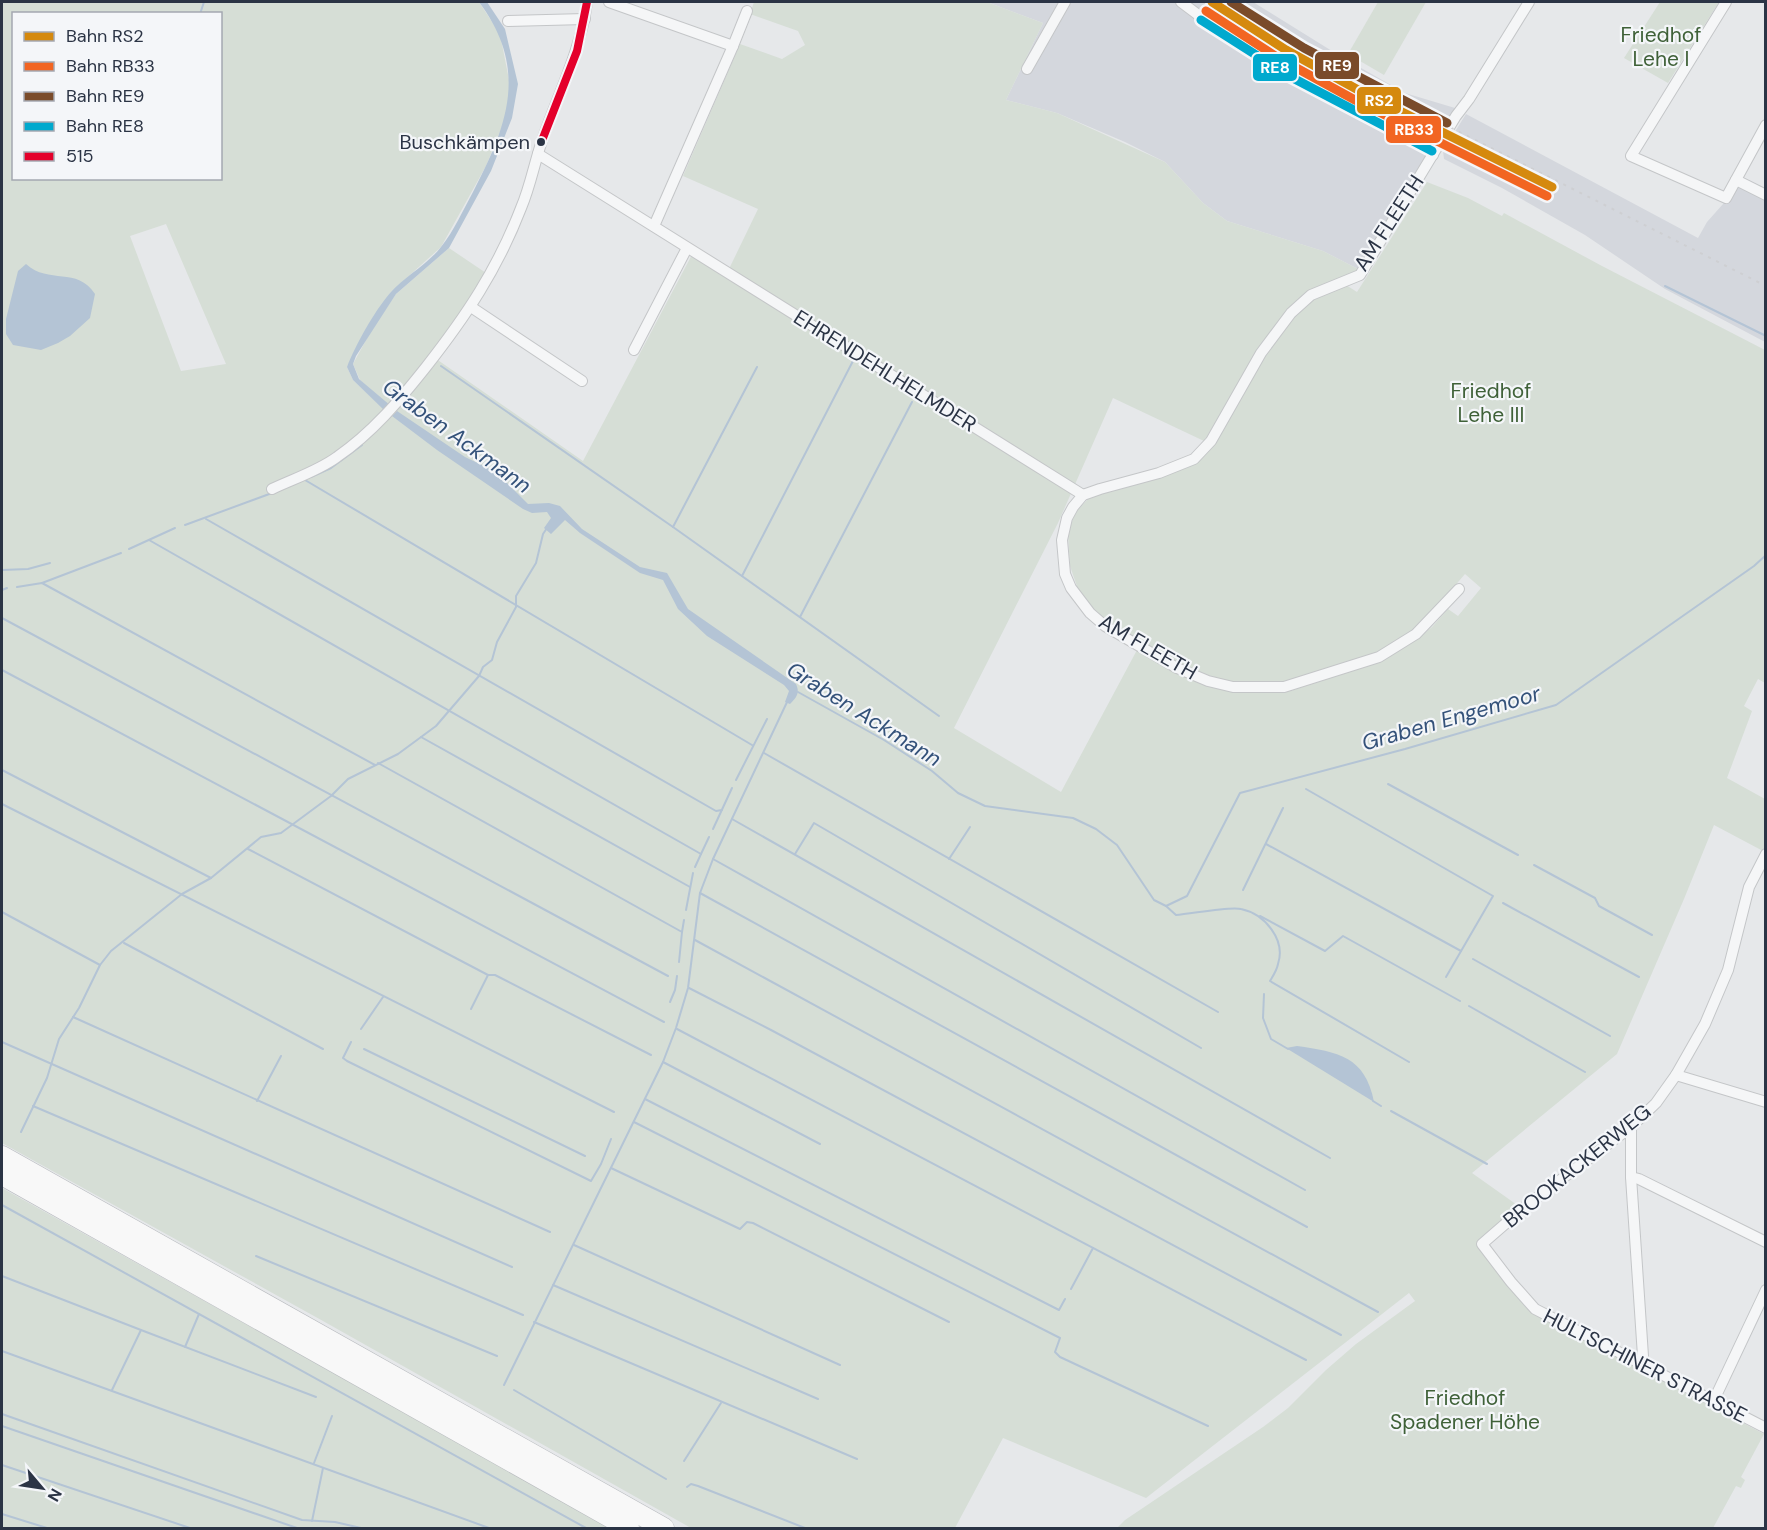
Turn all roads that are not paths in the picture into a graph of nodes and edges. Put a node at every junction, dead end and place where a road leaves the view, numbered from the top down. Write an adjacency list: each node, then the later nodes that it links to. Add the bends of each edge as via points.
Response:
1 (587, 2): 8 (street)
2 (609, 2): 10 (street)
3 (1065, 2): 11 (street)
4 (1181, 2): 14 (street, via 1424,143)
5 (1528, 2): 14 (street, AM FLEETH)
6 (1726, 2): 15 (street, via 1631,156 1726,198)
7 (747, 11): 10 (street)
8 (585, 19): 9 (street); 13 (street)
9 (508, 21)
10 (733, 46): 17 (street)
11 (1027, 69)
12 (1766, 125): 15 (street)
13 (538, 154): 17 (street, EHRENDEHLHELMDER); 19 (street, via 504,249)
14 (1432, 155): 23 (street, AM FLEETH, via 1360,275 1311,295 1292,313 1261,353 1211,441 1194,459)
15 (1736, 180): 16 (street)
16 (1766, 195)
17 (654, 226): 18 (street, EHRENDEHLHELMDER)
18 (687, 248): 20 (street); 23 (street, EHRENDEHLHELMDER)
19 (471, 307): 21 (street); 22 (street, via 413,384 365,435 335,459)
20 (634, 350)
21 (582, 381)
22 (272, 489)
23 (1083, 495): 24 (street, AM FLEETH, via 1067,518 1062,540 1065,574 1077,597 1105,626 1208,681 1233,687 1284,687 1379,657 1416,634)
24 (1460, 589)
25 (1764, 860): 26 (street, BROOKACKERWEG, via 1749,887 1728,970 1705,1024)
26 (1676, 1075): 27 (street); 28 (street, BROOKACKERWEG, via 1656,1103)
27 (1766, 1102)
28 (1631, 1127): 31 (street); 33 (street, BROOKACKERWEG)
29 (2, 1156): 39 (highway)
30 (2, 1175): 38 (highway)
31 (1631, 1177): 32 (street); 35 (street, via 1643,1356)
32 (1766, 1242)
33 (1482, 1244): 35 (street, HULTSCHINER STRASSE, via 1535,1309)
34 (1766, 1290): 36 (street)
35 (1640, 1363): 36 (street, HULTSCHINER STRASSE)
36 (1714, 1400): 37 (street, HULTSCHINER STRASSE)
37 (1766, 1428)
38 (629, 1528)
39 (664, 1528)

